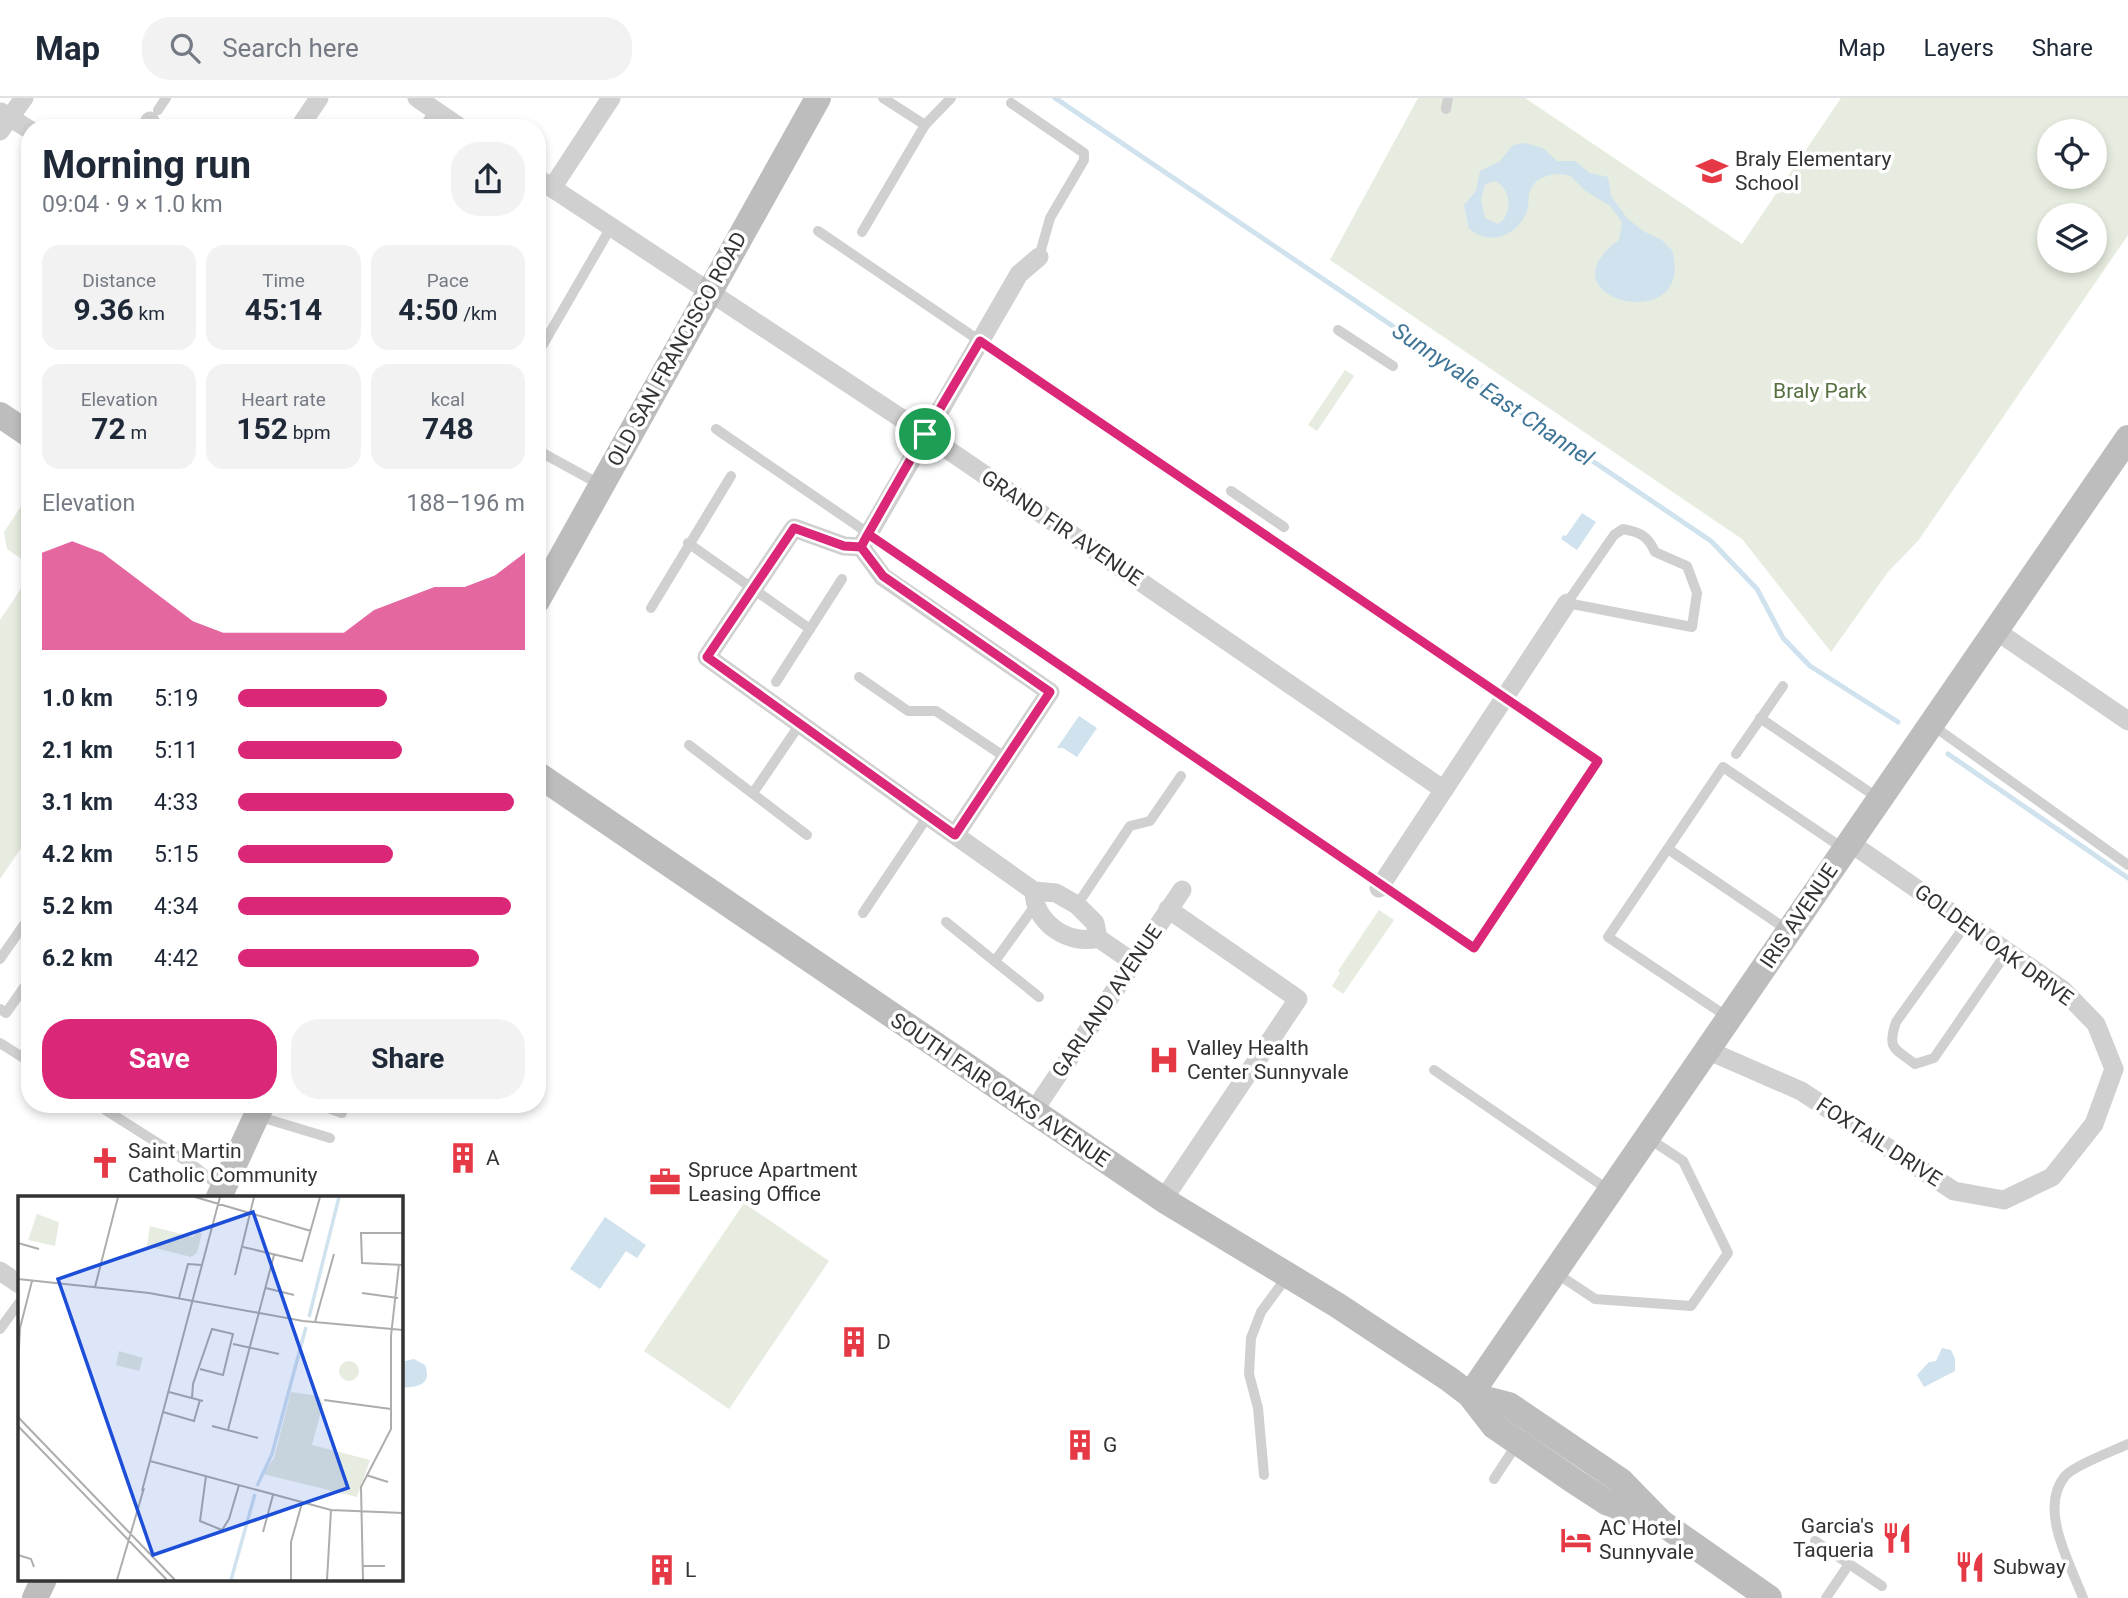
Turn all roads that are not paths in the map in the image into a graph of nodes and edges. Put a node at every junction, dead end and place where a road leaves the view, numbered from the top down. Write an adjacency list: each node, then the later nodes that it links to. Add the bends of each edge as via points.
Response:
1 (24, 98): 17 (street)
2 (166, 98): 13 (lane)
3 (319, 98): 14 (street)
4 (417, 98): 11 (street)
5 (611, 98): 20 (street)
6 (818, 98): 26 (main road, OLD SAN FRANCISCO ROAD)
7 (883, 98): 18 (lane)
8 (951, 98): 18 (lane)
9 (1448, 98): 12 (lane)
10 (1011, 103): 25 (lane, via 1084,153 1049,218)
11 (435, 110): 15 (lane); 16 (street)
12 (1446, 110)
13 (152, 119)
14 (305, 119)
15 (429, 119)
16 (448, 119)
17 (3, 120): 19 (street)
18 (925, 125): 24 (lane)
19 (21, 127)
20 (546, 182)
21 (546, 184): 22 (street, GRAND FIR AVENUE)
22 (611, 228): 26 (street, GRAND FIR AVENUE); 28 (lane)
23 (818, 231): 29 (lane)
24 (862, 232)
25 (1040, 257): 29 (street, via 1019,274)
26 (707, 291): 34 (street, GRAND FIR AVENUE); 38 (main road, OLD SAN FRANCISCO ROAD)
27 (1338, 330): 30 (lane)
28 (546, 340)
29 (980, 341): 34 (street); 53 (lane)
30 (1393, 366)
31 (0, 415): 32 (main road)
32 (21, 429)
33 (716, 429): 41 (lane)
34 (925, 434): 41 (street); 63 (street, GRAND FIR AVENUE)
35 (2126, 446): 49 (main road, IRIS AVENUE)
36 (546, 455): 38 (lane)
37 (731, 476): 42 (lane)
38 (602, 485): 44 (main road, OLD SAN FRANCISCO ROAD)
39 (1231, 491): 40 (lane)
40 (1284, 527)
41 (865, 540): 45 (street, via 844,546 794,528); 60 (street, via 883,576 1050,692); 72 (lane)
42 (688, 543): 45 (lane); 47 (lane)
43 (842, 579): 48 (lane)
44 (546, 585)
45 (753, 589): 48 (lane); 57 (street, via 707,657)
46 (1567, 603): 46 (lane, via 1614,535 1623,529 1638,532 1655,552 1687,566 1697,593 1692,627); 53 (street)
47 (651, 608)
48 (810, 629): 51 (lane)
49 (1995, 630): 55 (street); 56 (main road, IRIS AVENUE)
50 (859, 677): 60 (lane, via 908,711 936,711)
51 (776, 682)
52 (1783, 686): 54 (lane)
53 (1505, 698): 63 (street); 72 (lane, via 1598,761 1474,948)
54 (1760, 718): 59 (lane); 65 (lane)
55 (2128, 720)
56 (1930, 723): 65 (main road, IRIS AVENUE); 71 (lane)
57 (800, 724): 64 (lane); 66 (street)
58 (689, 745): 64 (lane)
59 (1735, 754)
60 (1008, 759): 68 (street)
61 (1181, 776): 75 (lane, via 1150,821 1130,825)
62 (546, 780): 96 (main road, SOUTH FAIR OAKS AVENUE)
63 (1444, 790): 72 (street)
64 (753, 793): 67 (lane)
65 (1879, 798): 69 (main road, IRIS AVENUE)
66 (928, 816): 68 (street); 77 (lane)
67 (807, 835)
68 (955, 835): 74 (street)
69 (1846, 846): 70 (lane, via 1723,767); 79 (street, GOLDEN OAK DRIVE); 81 (main road, IRIS AVENUE)
70 (1668, 849): 81 (lane); 90 (lane, via 1608,937)
71 (2128, 865)
72 (1380, 886)
73 (1182, 890): 76 (street, GARLAND AVENUE)
74 (1034, 899): 75 (street, via 1056,893); 82 (street, via 1042,918 1070,937 1083,942); 85 (lane)
75 (1077, 905): 82 (street, via 1096,923)
76 (1168, 909): 86 (street, GARLAND AVENUE); 104 (street, via 1298,999)
77 (863, 913)
78 (946, 922): 85 (lane)
79 (1967, 923): 83 (street, GOLDEN OAK DRIVE); 83 (lane, via 1896,1022 1892,1046 1914,1063 1934,1058)
80 (21, 929): 84 (lane)
81 (1789, 930): 90 (main road, IRIS AVENUE)
82 (1098, 938): 86 (street)
83 (2007, 953): 94 (street, GOLDEN OAK DRIVE, via 2063,990 2096,1024)
84 (0, 959)
85 (995, 961): 88 (lane)
86 (1133, 962): 96 (street, GARLAND AVENUE)
87 (21, 992): 89 (lane, via 6,1013)
88 (1039, 997)
89 (0, 1009)
90 (1729, 1018): 92 (main road, IRIS AVENUE)
91 (0, 1042): 93 (lane)
92 (1707, 1051): 94 (street, FOXTAIL DRIVE, via 1801,1091 1954,1191 2004,1200 2052,1177 2094,1124); 101 (main road, IRIS AVENUE)
93 (21, 1056)
94 (2121, 1069)
95 (1434, 1070): 102 (lane)
96 (1033, 1112): 104 (main road, SOUTH FAIR OAKS AVENUE)
97 (110, 1113): 103 (lane, via 197,1168)
98 (258, 1113): 103 (main road)
99 (267, 1113): 100 (lane)
100 (330, 1138)
101 (1648, 1138): 102 (main road, IRIS AVENUE); 106 (lane, via 1683,1161 1728,1253 1691,1306 1595,1299)
102 (1611, 1192): 106 (main road, IRIS AVENUE)
103 (221, 1193)
104 (1163, 1200): 107 (main road, SOUTH FAIR OAKS AVENUE)
105 (0, 1271): 108 (street)
106 (1556, 1273): 111 (main road, IRIS AVENUE)
107 (1287, 1276): 111 (main road, SOUTH FAIR OAKS AVENUE); 114 (lane, via 1261,1312 1251,1338 1249,1374 1258,1408)
108 (18, 1283)
109 (18, 1304): 110 (lane)
110 (0, 1329)
111 (1471, 1395): 112 (main road, SOUTH FAIR OAKS AVENUE, via 1494,1426); 116 (main road, SOUTH FAIR OAKS AVENUE, via 1509,1405 1621,1481)
112 (1518, 1443): 115 (lane); 116 (main road, SOUTH FAIR OAKS AVENUE, via 1606,1502)
113 (2128, 1444): 124 (lane, via 2066,1474 2053,1499 2059,1531)
114 (1264, 1475)
115 (1494, 1479)
116 (1662, 1523): 122 (main road, SOUTH FAIR OAKS AVENUE)
117 (1815, 1541): 118 (lane)
118 (1849, 1564): 120 (lane); 123 (lane)
119 (44, 1580): 121 (main road)
120 (1882, 1586)
121 (35, 1598)
122 (1769, 1598)
123 (1826, 1598)
124 (2083, 1598)

